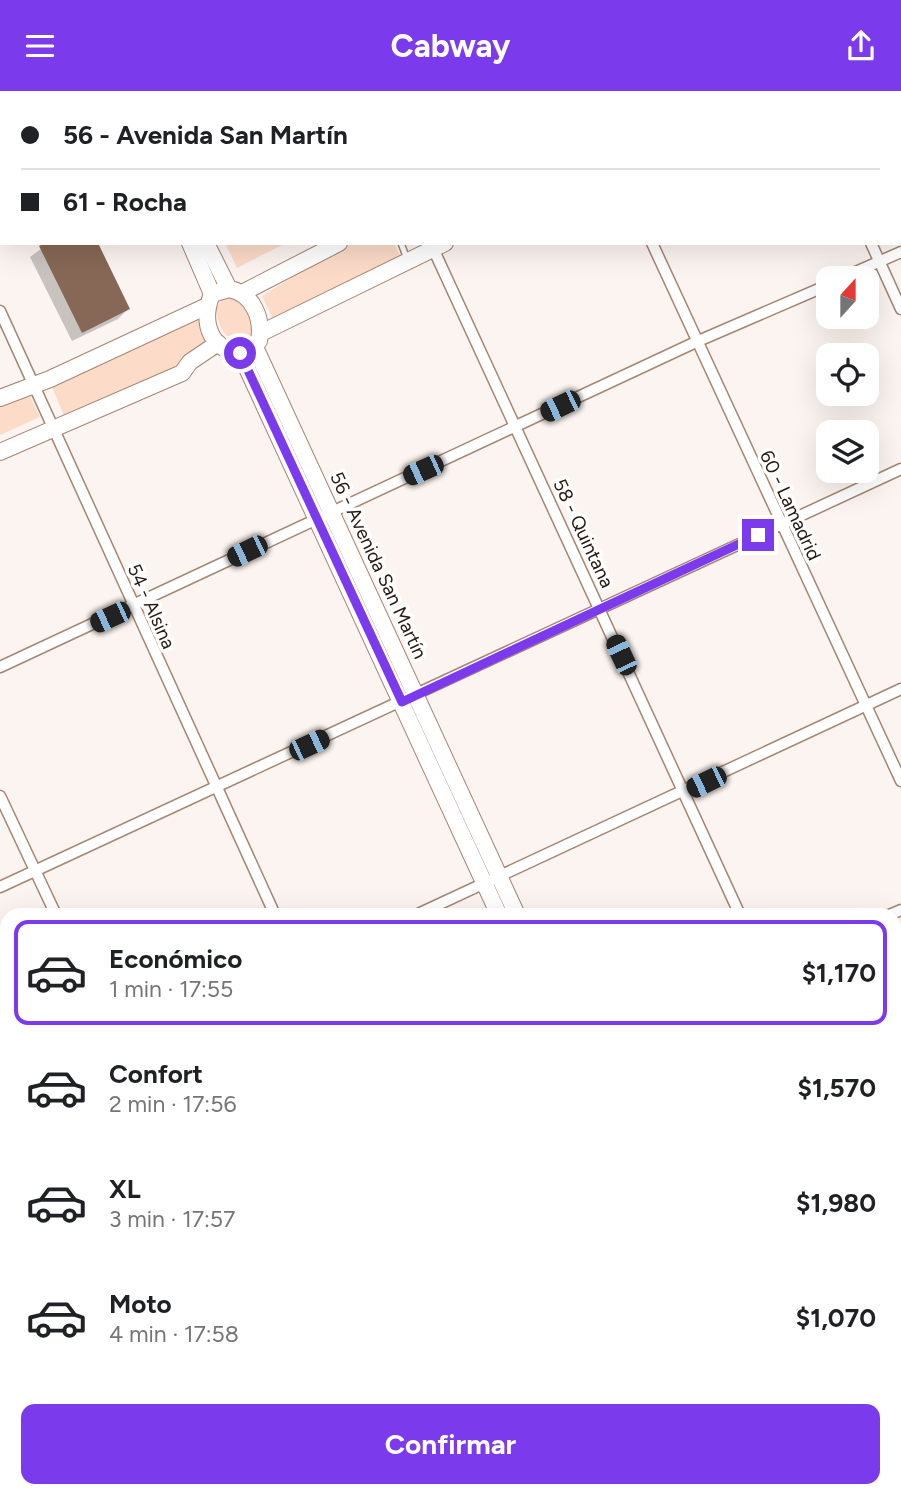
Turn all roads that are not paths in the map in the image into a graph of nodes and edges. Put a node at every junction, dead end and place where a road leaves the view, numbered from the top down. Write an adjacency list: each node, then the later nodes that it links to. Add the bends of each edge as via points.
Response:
1 (191, 245): 14 (main road)
2 (207, 245): 13 (main road)
3 (335, 245): 13 (main road)
4 (402, 245): 9 (lane)
5 (436, 245): 9 (main road); 22 (street, 58 - Quintana)
6 (653, 245): 18 (street, 60 - Lamadrid)
7 (872, 245): 10 (street)
8 (901, 252): 10 (street)
9 (408, 261): 19 (main road)
10 (879, 262): 11 (street); 15 (street)
11 (870, 266)
12 (816, 290): 18 (street)
13 (235, 291): 14 (main road); 19 (main road, via 255,310)
14 (210, 300): 17 (main road, via 206,321); 20 (main road)
15 (901, 309)
16 (0, 311): 20 (street, 54 - Alsina)
17 (218, 342): 19 (main road); 23 (main road, via 182,373)
18 (696, 342): 22 (street); 27 (street, 60 - Lamadrid)
19 (252, 344): 26 (main road, 56 - Avenida San Martín)
20 (34, 384): 21 (main road); 23 (street, 54 - Alsina)
21 (0, 398)
22 (515, 428): 26 (street); 29 (street, 58 - Quintana)
23 (54, 431): 24 (main road); 28 (street, 54 - Alsina)
24 (0, 453)
25 (901, 469): 27 (street)
26 (323, 515): 28 (street); 32 (main road, 56 - Avenida San Martín)
27 (781, 524): 29 (street); 33 (street, 60 - Lamadrid)
28 (132, 607): 30 (street); 35 (street, 54 - Alsina)
29 (600, 610): 32 (street); 36 (street, 58 - Quintana)
30 (0, 667)
31 (901, 689): 33 (street)
32 (409, 699): 35 (street); 39 (main road, 56 - Avenida San Martín)
33 (865, 705): 34 (street, 60 - Lamadrid); 36 (street)
34 (901, 782)
35 (216, 788): 38 (street); 42 (street, 54 - Alsina)
36 (683, 793): 39 (street); 46 (street, 58 - Quintana)
37 (0, 796): 38 (street)
38 (36, 871): 40 (street); 41 (street)
39 (492, 880): 43 (street); 44 (main road, 56 - Avenida San Martín); 45 (main road, 56 - Avenida San Martín)
40 (0, 887)
41 (53, 908)
42 (272, 908)
43 (431, 908)
44 (498, 908)
45 (512, 908)
46 (737, 908)

